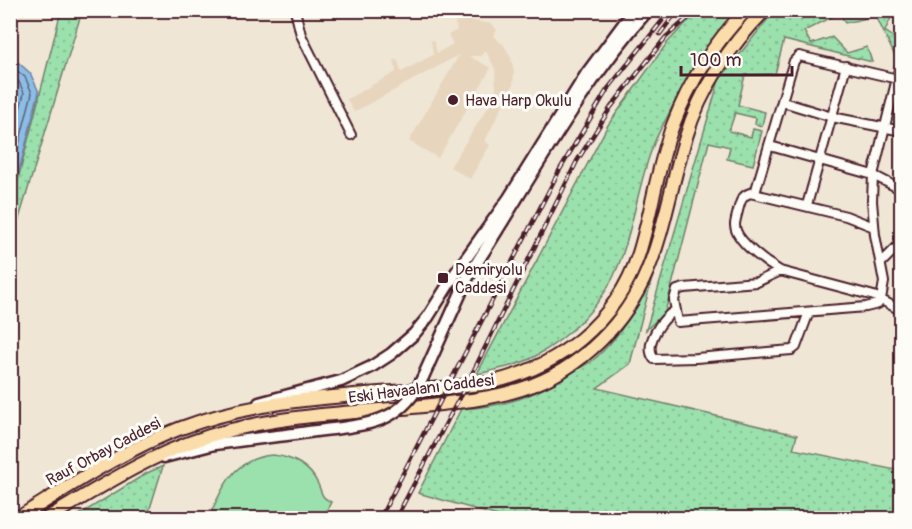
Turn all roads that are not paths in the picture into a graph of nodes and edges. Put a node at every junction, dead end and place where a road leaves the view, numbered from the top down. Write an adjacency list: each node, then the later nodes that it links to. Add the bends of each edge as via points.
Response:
1 (295, 10): 12 (street, via 301,35)
2 (746, 10): 27 (highway, Eski Havaalanı Caddesi, via 722,38 683,100 664,150 639,252 626,282 588,333 551,361 488,383)
3 (765, 10): 28 (highway, Eski Havaalanı Caddesi, via 732,49 686,134 654,257 642,285 615,325 582,357 547,379 513,393 256,424 206,436)
4 (637, 13): 27 (main road, via 587,73 509,198 414,334 371,367 340,381 276,397); 28 (main road, bridge, via 468,277 418,388 405,405 385,419 362,426 215,444)
5 (902, 58): 7 (street)
6 (846, 66): 7 (street); 8 (street, via 799,56); 9 (street)
7 (898, 79): 10 (street)
8 (783, 102): 9 (street); 13 (street)
9 (832, 117): 10 (street); 14 (street)
10 (884, 127): 11 (street); 15 (street)
11 (902, 131)
12 (351, 135)
13 (770, 146): 14 (street); 17 (street)
14 (819, 160): 15 (street); 18 (street)
15 (873, 175): 16 (street); 19 (street)
16 (902, 190)
17 (755, 193): 18 (street); 22 (street, via 747,193 741,200 736,231)
18 (807, 205): 19 (street)
19 (874, 227): 21 (street)
20 (902, 242): 21 (street)
21 (882, 263): 23 (street)
22 (780, 271): 23 (street); 24 (street, via 757,282 684,288 675,293)
23 (881, 299): 25 (street); 26 (street, via 866,307)
24 (676, 310): 26 (street, via 678,322); 26 (street, via 657,329 650,347 654,359 792,350)
25 (902, 311)
26 (809, 312)
27 (242, 411): 29 (highway, Rauf Orbay Caddesi, via 181,428 129,452)
28 (149, 460): 30 (highway, Rauf Orbay Caddesi)
29 (18, 519)
30 (48, 519)

